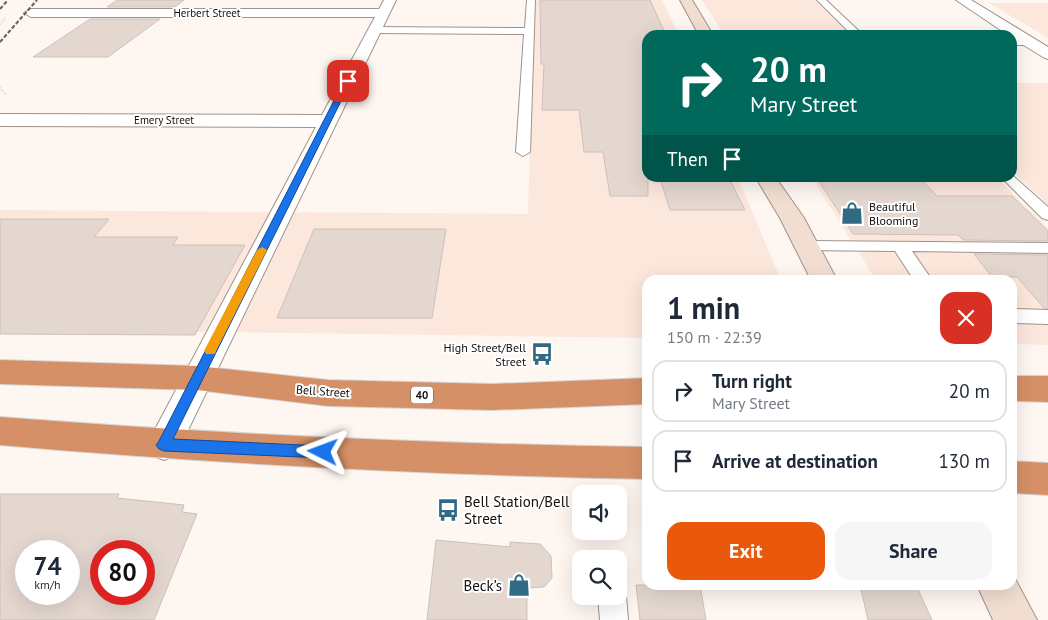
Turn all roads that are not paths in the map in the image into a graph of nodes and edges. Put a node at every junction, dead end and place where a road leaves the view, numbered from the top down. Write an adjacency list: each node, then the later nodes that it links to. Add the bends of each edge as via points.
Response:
1 (531, 0): 12 (lane)
2 (673, 0): 8 (main road)
3 (686, 0): 9 (main road)
4 (821, 0): 10 (lane)
5 (962, 0): 11 (street)
6 (31, 13): 7 (street, Herbert Street)
7 (382, 14): 12 (lane); 18 (street)
8 (688, 30)
9 (703, 30)
10 (853, 30)
11 (1011, 30)
12 (530, 31): 19 (lane)
13 (1017, 34): 15 (street)
14 (1017, 42): 15 (lane)
15 (1030, 42): 16 (street)
16 (1048, 54)
17 (0, 120): 18 (street, Emery Street)
18 (327, 121): 33 (street)
19 (524, 152)
20 (769, 182): 24 (main road)
21 (783, 182): 24 (main road)
22 (1013, 182): 23 (lane)
23 (1048, 215)
24 (792, 218): 25 (main road)
25 (806, 246): 26 (lane); 28 (main road)
26 (900, 246): 27 (lane); 29 (lane)
27 (1048, 248)
28 (820, 275)
29 (920, 275)
30 (1017, 316): 31 (lane)
31 (1048, 317)
32 (0, 372): 33 (highway, Bell Street / 40)
33 (197, 378): 36 (highway, Bell Street / 40, via 328,393 492,396); 38 (street)
34 (1017, 388): 35 (highway)
35 (1048, 388)
36 (642, 391)
37 (0, 431): 38 (highway)
38 (164, 445): 39 (highway)
39 (642, 464)
40 (1017, 477): 41 (highway)
41 (1048, 479)
42 (1000, 590): 45 (main road)
43 (613, 605): 44 (lane)
44 (614, 620)
45 (1016, 620)

